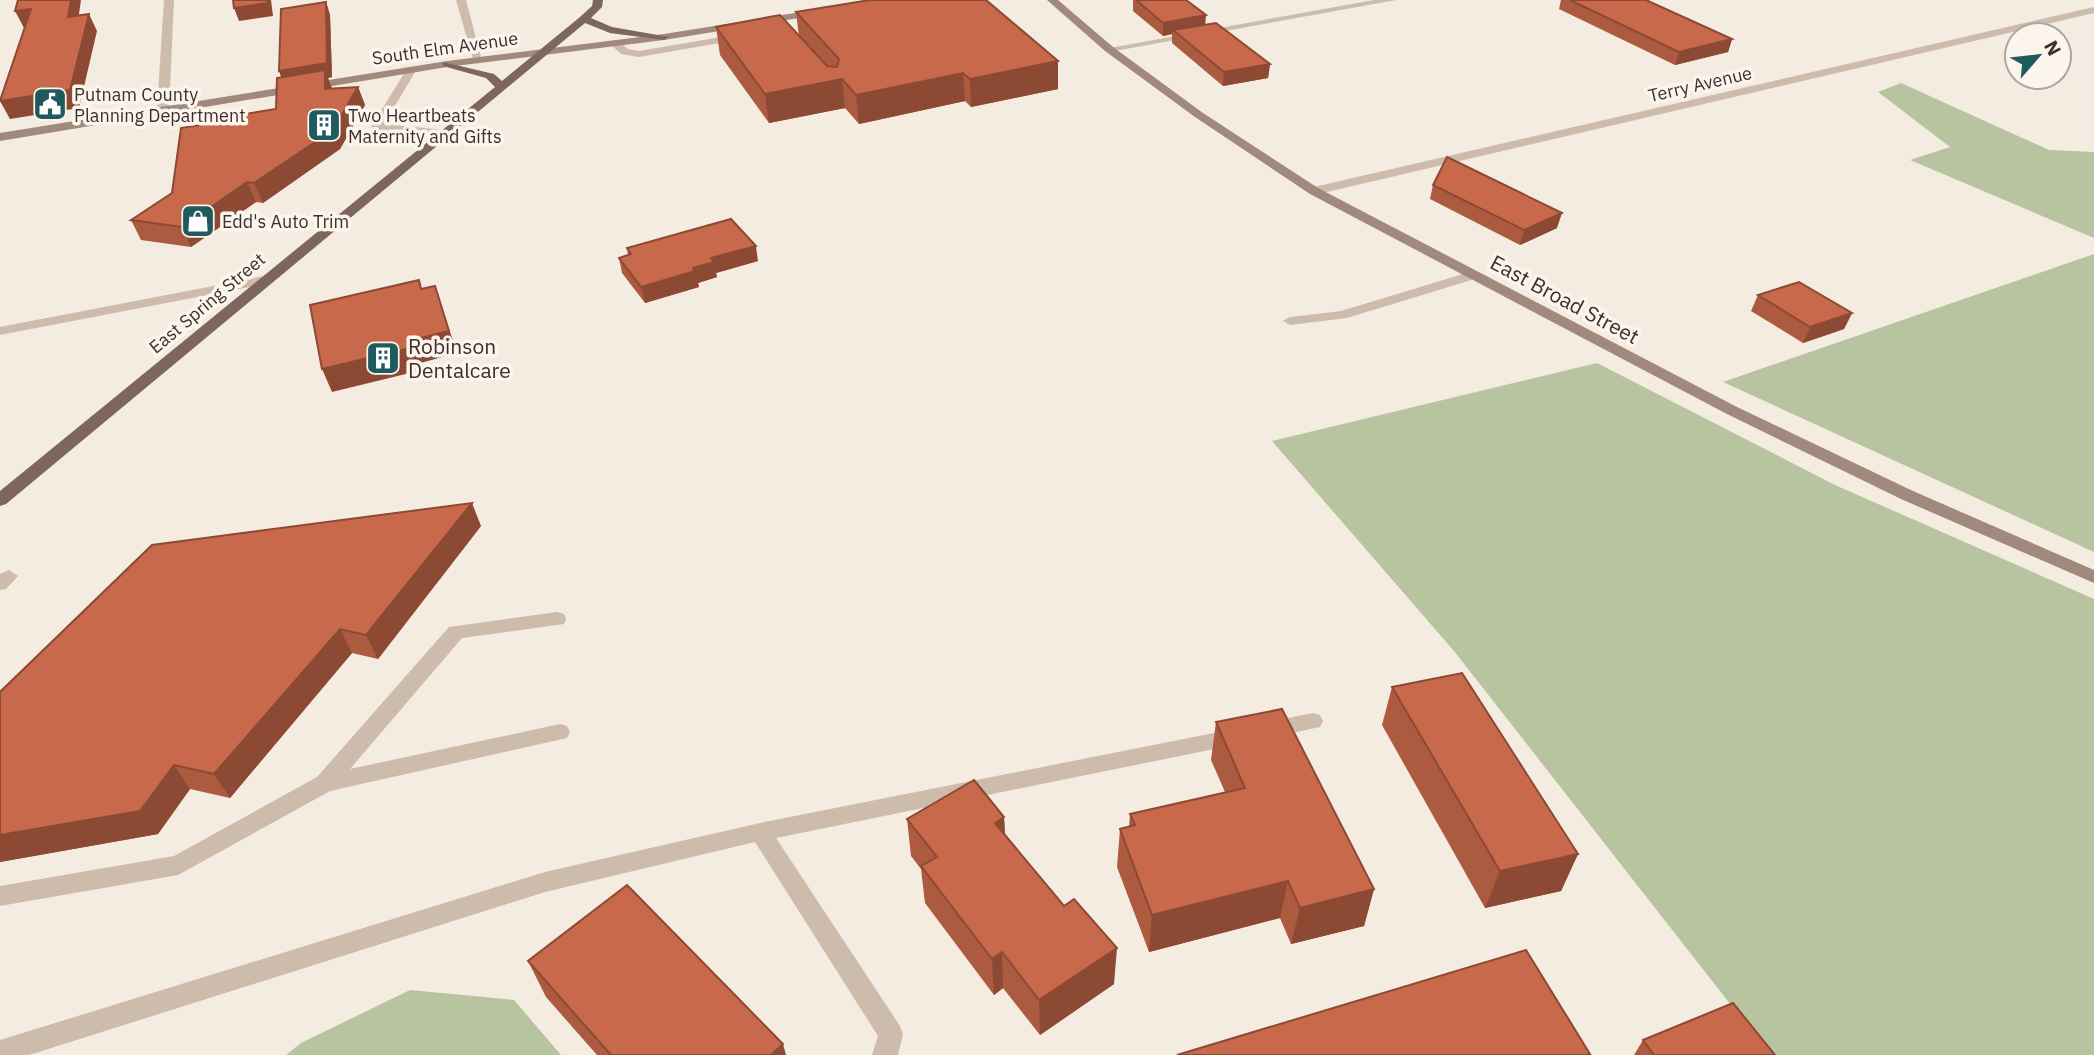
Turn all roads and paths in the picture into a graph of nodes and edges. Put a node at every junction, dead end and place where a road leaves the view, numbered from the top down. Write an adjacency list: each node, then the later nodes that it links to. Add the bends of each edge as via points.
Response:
1 (169, 0): 18 (street)
2 (461, 0): 14 (street)
3 (1052, 0): 12 (street, East Broad Street)
4 (1391, 0): 12 (street)
5 (600, 2): 8 (main road, East Spring Street)
6 (835, 10): 9 (street, South Elm Avenue)
7 (2094, 10): 21 (street, Terry Avenue)
8 (584, 19): 10 (main road, via 610,30); 13 (main road, East Spring Street)
9 (772, 19): 10 (street, South Elm Avenue); 11 (street, via 782,30 639,54)
10 (664, 37): 11 (street, South Elm Avenue)
11 (614, 43): 13 (street, South Elm Avenue)
12 (1109, 50): 21 (street, East Broad Street)
13 (544, 51): 14 (street, South Elm Avenue); 17 (main road, East Spring Street)
14 (478, 59): 15 (street, South Elm Avenue)
15 (447, 64): 16 (street, South Elm Avenue); 17 (main road, via 490,76)
16 (412, 69): 18 (street, South Elm Avenue); 19 (street, via 377,127)
17 (501, 87): 19 (main road, East Spring Street)
18 (163, 109): 20 (street, South Elm Avenue)
19 (444, 134): 23 (main road, East Spring Street)
20 (0, 137)
21 (1314, 191): 22 (street, East Broad Street)
22 (1473, 275): 24 (street, via 1342,315); 27 (street, East Broad Street, via 1756,422)
23 (265, 280): 25 (street); 26 (main road, East Spring Street)
24 (1290, 321)
25 (0, 331)
26 (0, 500)
27 (2094, 577)
28 (557, 619): 31 (street, via 456,632)
29 (1313, 721): 32 (street)
30 (560, 732): 31 (street)
31 (325, 783): 33 (street, via 178,865)
32 (760, 832): 34 (street, via 545,881); 35 (street, via 891,1034)
33 (0, 896)
34 (0, 1052)
35 (885, 1055)

